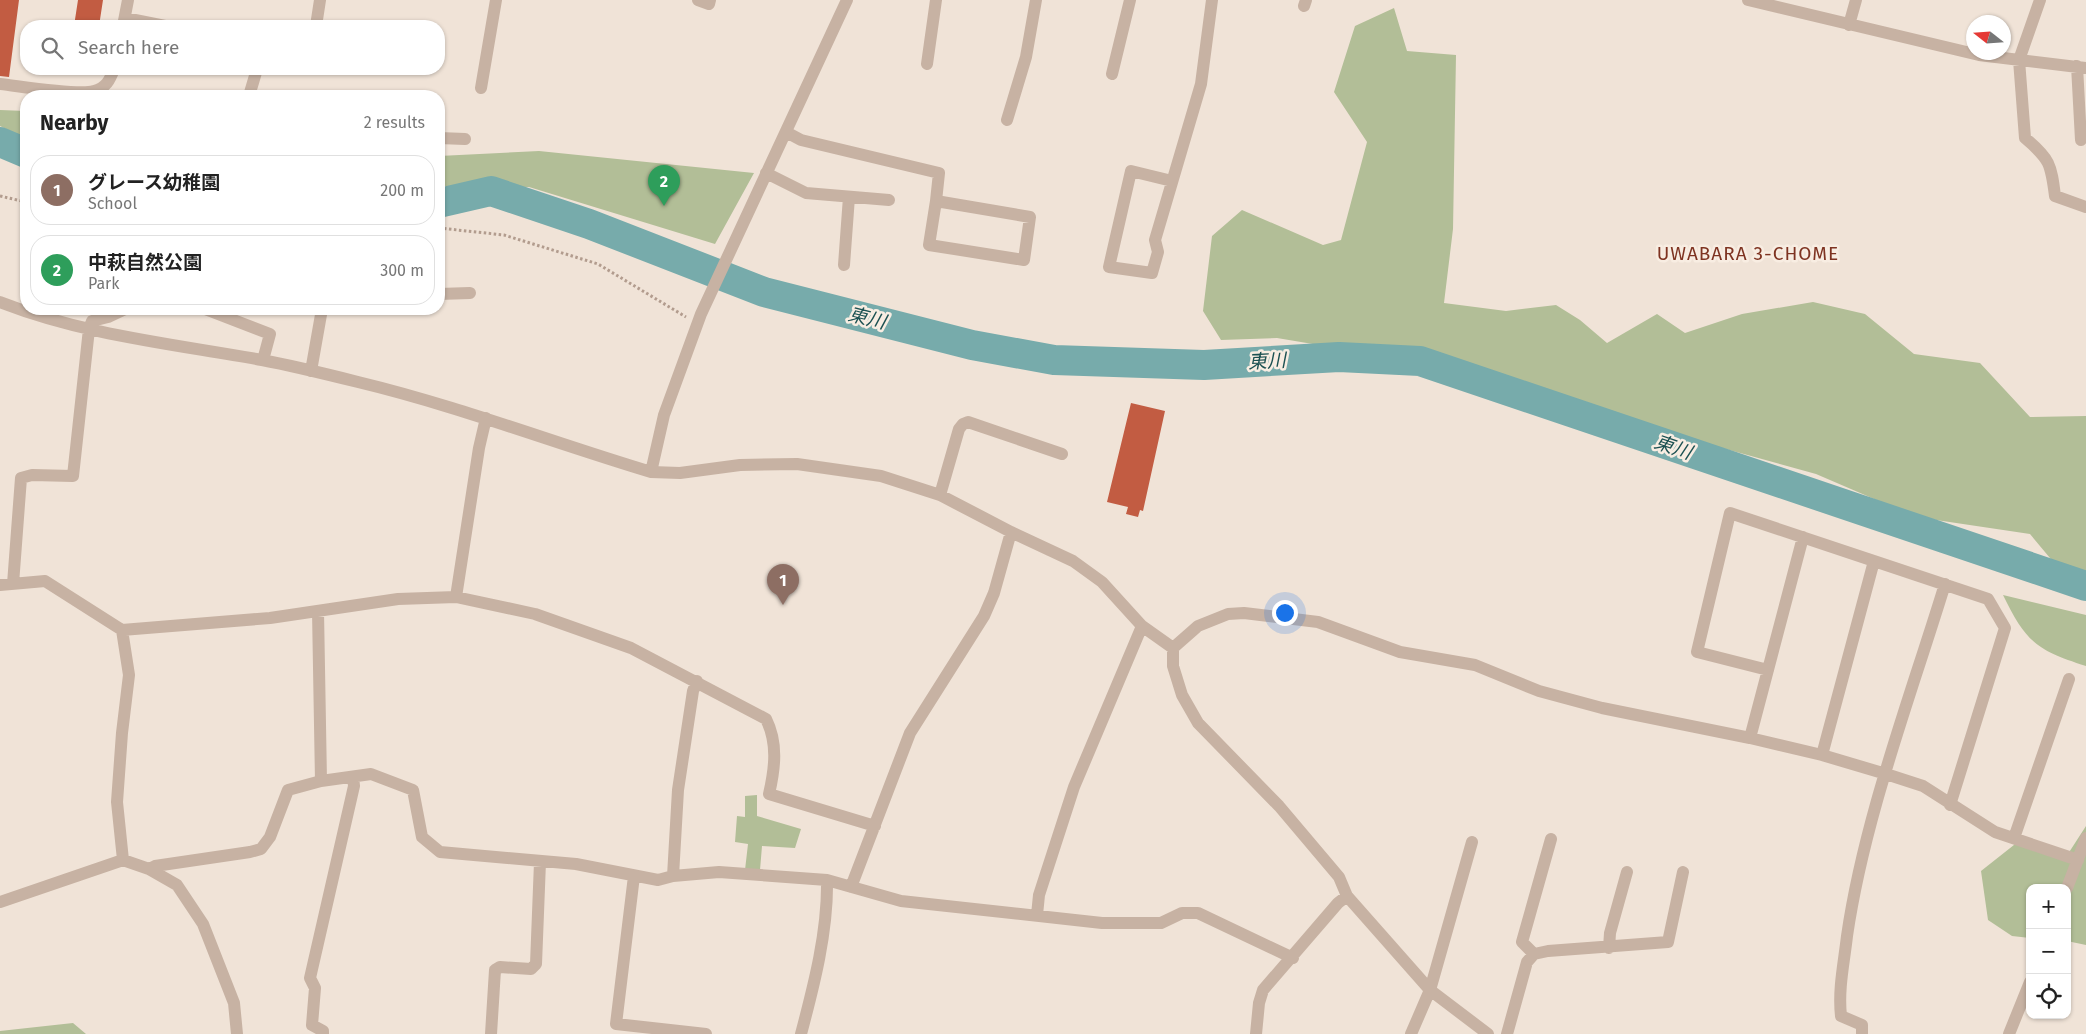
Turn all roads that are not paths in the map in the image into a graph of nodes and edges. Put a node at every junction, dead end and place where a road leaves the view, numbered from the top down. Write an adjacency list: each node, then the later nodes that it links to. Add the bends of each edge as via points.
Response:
1 (128, 0): 15 (street)
2 (320, 0): 16 (street)
3 (496, 0): 25 (street)
4 (698, 0): 5 (street, via 709,4)
5 (710, 0)
6 (847, 0): 30 (street)
7 (936, 0): 19 (street)
8 (1036, 0): 29 (street, via 1026,57)
9 (1130, 0): 21 (street)
10 (1212, 0): 35 (street, via 1201,84)
11 (1748, 0): 14 (street)
12 (1856, 0): 17 (street)
13 (2040, 0): 18 (street)
14 (1775, 3): 17 (street)
15 (124, 20)
16 (317, 20)
17 (1849, 25): 18 (street, via 1979,55)
18 (2019, 60): 20 (street); 39 (street, via 2025,138 2051,165 2055,196)
19 (927, 64)
20 (2082, 67): 33 (street)
21 (1112, 74)
22 (112, 75): 27 (street, via 104,87)
23 (255, 75): 28 (street)
24 (0, 84): 26 (street)
25 (482, 88)
26 (64, 90)
27 (93, 90)
28 (251, 90)
29 (1007, 120)
30 (786, 132): 34 (street); 38 (street, via 801,140 939,173)
31 (445, 138): 32 (street)
32 (465, 139)
33 (2081, 140)
34 (766, 173): 36 (street, via 806,193); 54 (street, via 700,319 664,415)
35 (1172, 181): 35 (street, via 1131,171 1109,267 1152,273 1158,252 1155,240)
36 (849, 197): 37 (street); 40 (street)
37 (889, 200)
38 (936, 201): 38 (street, via 929,245 1024,260 1030,217)
39 (2086, 207)
40 (844, 265)
41 (470, 293): 42 (street)
42 (445, 294)
43 (0, 302): 44 (street)
44 (20, 310)
45 (32, 315): 49 (street)
46 (112, 315): 49 (street, via 92,321)
47 (221, 315): 50 (street, via 270,334)
48 (321, 315): 51 (street)
49 (89, 329): 50 (street); 59 (street, via 73,476 32,475 22,478)
50 (263, 360): 51 (street)
51 (311, 371): 52 (street)
52 (486, 418): 54 (street); 61 (street)
53 (1062, 454): 55 (street, via 968,422 959,429)
54 (651, 472): 55 (street, via 680,473 740,465 797,464 881,476)
55 (940, 495): 56 (street)
56 (1011, 532): 63 (street, via 1081,566 1102,582); 75 (street, via 984,616 910,733)
57 (1803, 537): 58 (street); 66 (street); 66 (street, via 1730,513 1697,652)
58 (1874, 561): 60 (street); 70 (street)
59 (6, 584): 64 (street, via 45,581)
60 (1945, 584): 71 (street); 74 (street, via 1988,599 2005,628)
61 (456, 597): 62 (street, via 398,599); 68 (street, via 535,614 623,645)
62 (318, 611): 64 (street); 73 (street)
63 (1142, 626): 65 (street); 93 (street, via 1074,787 1039,895)
64 (122, 630): 80 (street, via 130,676 117,802)
65 (1173, 648): 69 (street, via 1198,626 1228,614 1318,622 1386,648 1476,665 1539,691 1602,708); 91 (street, via 1173,666 1182,695 1198,723 1279,806 1339,877)
66 (1768, 670): 69 (street)
67 (2070, 679): 76 (street)
68 (697, 681): 75 (street, via 766,719 772,731 775,768 769,794); 87 (street, via 692,691 678,790)
69 (1750, 738): 70 (street)
70 (1822, 755): 71 (street)
71 (1886, 774): 74 (street, via 1923,786); 108 (street, via 1857,875 1839,998 1841,1016 1862,1025)
72 (353, 777): 73 (street); 82 (street, via 371,774 413,790 422,837 440,852); 100 (street, via 354,786 310,978 315,988 312,1025)
73 (321, 781): 83 (street, via 288,790 270,837 261,849)
74 (1950, 805): 76 (street, via 1995,832)
75 (875, 826): 90 (street)
76 (2014, 838): 81 (street)
77 (2086, 838): 81 (street)
78 (1550, 839): 95 (street, via 1522,942)
79 (1472, 842): 97 (street)
80 (123, 860): 83 (street); 92 (street)
81 (2078, 860): 89 (street)
82 (540, 862): 86 (street, via 576,864); 101 (street, via 536,964 531,969 500,967 495,970)
83 (149, 869): 99 (street, via 178,885 203,924 234,1003)
84 (1627, 872): 94 (street)
85 (1683, 872): 94 (street, via 1668,942)
86 (634, 876): 87 (street, via 658,880); 102 (street, via 616,1024)
87 (673, 876): 88 (street, via 719,872)
88 (827, 880): 90 (street); 103 (street, via 815,981)
89 (2069, 884)
90 (850, 887): 93 (street, via 901,901)
91 (1347, 896): 96 (street); 97 (street)
92 (0, 902)
93 (1036, 915): 96 (street, via 1102,923 1161,923 1182,913 1198,913)
94 (1609, 948): 95 (street)
95 (1534, 954): 107 (street, via 1527,962)
96 (1293, 958): 104 (street, via 1263,990)
97 (1430, 990): 105 (street); 106 (street)
98 (2026, 992): 109 (street)
99 (237, 1034)
100 (323, 1034)
101 (491, 1034)
102 (706, 1034)
103 (801, 1034)
104 (1256, 1034)
105 (1411, 1034)
106 (1488, 1034)
107 (1507, 1034)
108 (1862, 1034)
109 (2009, 1034)

